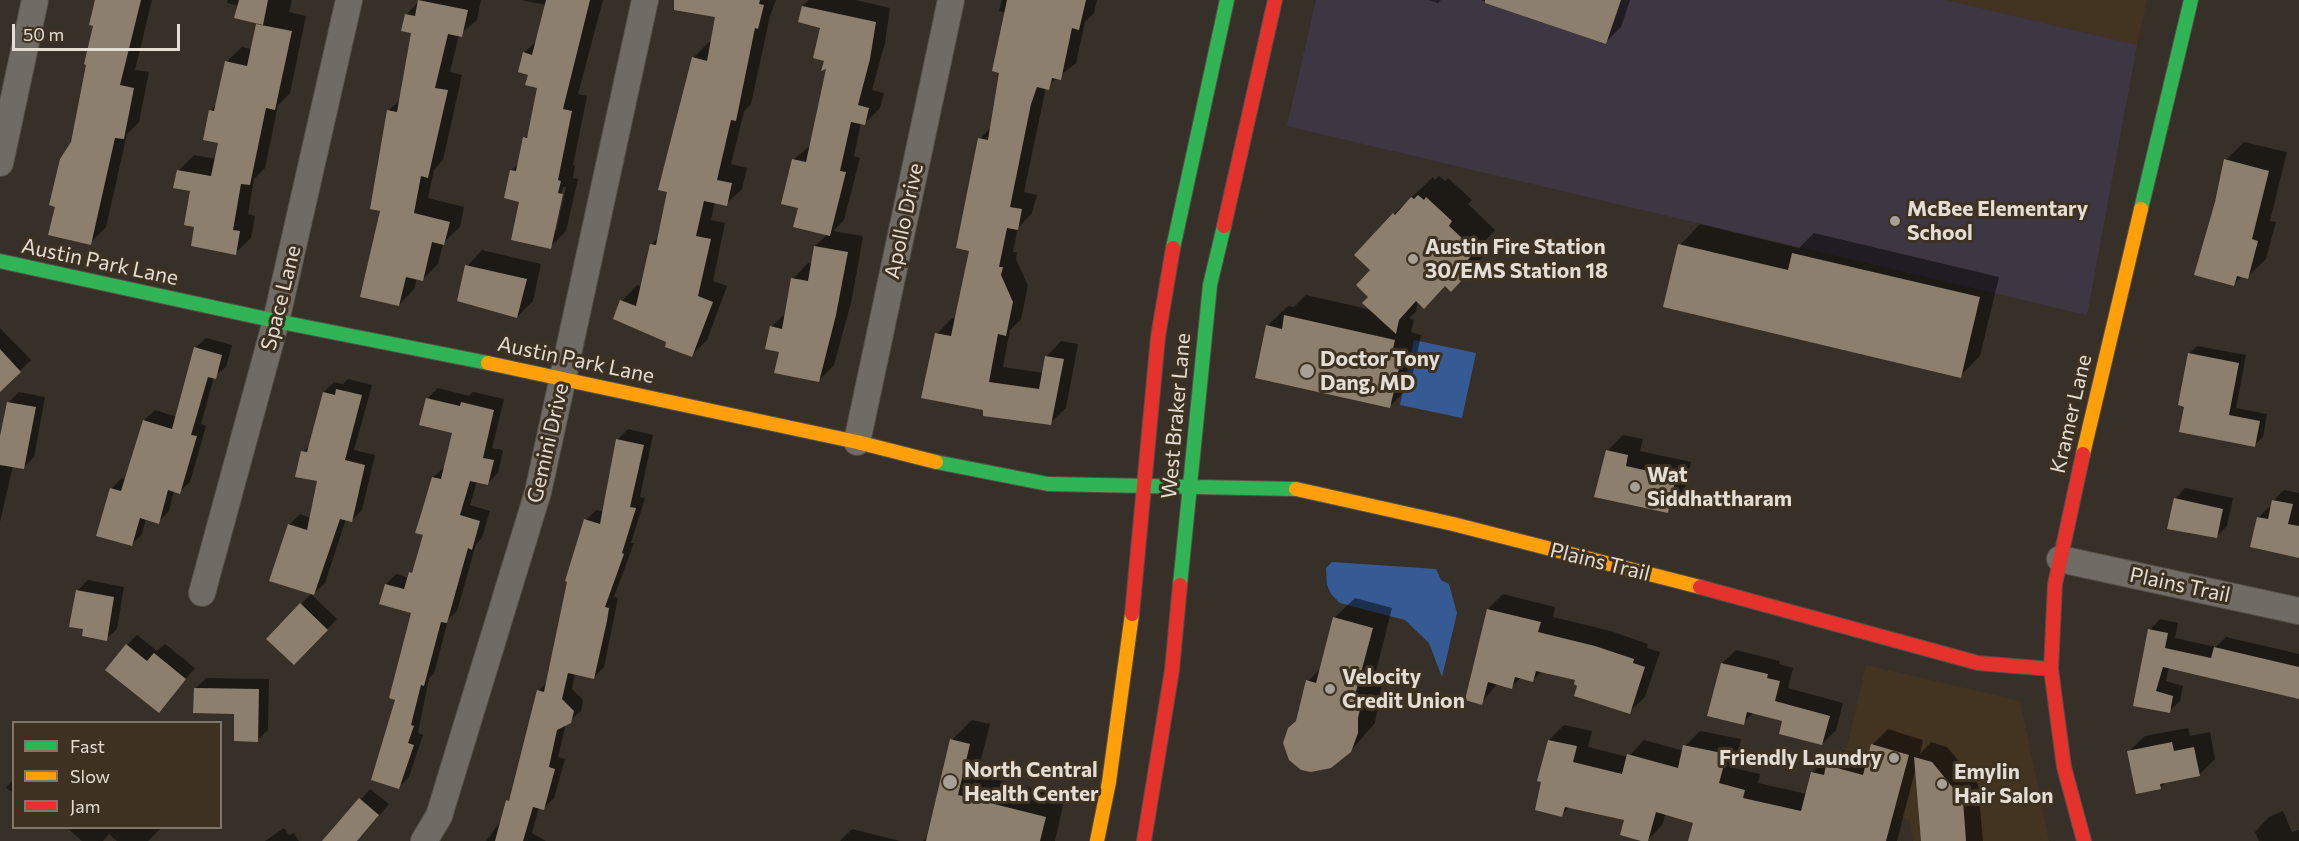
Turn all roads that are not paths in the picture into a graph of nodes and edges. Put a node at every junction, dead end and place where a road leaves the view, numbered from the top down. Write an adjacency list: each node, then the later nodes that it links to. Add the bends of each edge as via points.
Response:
1 (35, 0): 8 (street)
2 (349, 0): 10 (street, Space Lane)
3 (645, 0): 11 (street, Gemini Drive)
4 (951, 0): 12 (street, Apollo Drive)
5 (1227, 0): 13 (street, West Braker Lane, via 1200,146 1168,266)
6 (1275, 0): 14 (street, West Braker Lane, via 1234,154 1210,285)
7 (2191, 0): 15 (street, Kramer Lane)
8 (0, 163)
9 (0, 261): 10 (street, Austin Park Lane)
10 (276, 321): 11 (street, Austin Park Lane); 16 (street, Space Lane)
11 (564, 378): 12 (street, Austin Park Lane); 19 (street, Gemini Drive, via 531,515 439,816)
12 (857, 442): 13 (street, Austin Park Lane, via 970,470 1048,484)
13 (1145, 486): 14 (street, Plains Trail); 20 (street, West Braker Lane, via 1121,703)
14 (1191, 487): 18 (street, Plains Trail, via 1302,489 1453,524 1978,663); 21 (street, West Braker Lane, via 1172,670)
15 (2060, 559): 17 (street, Plains Trail); 18 (street, Kramer Lane)
16 (202, 593)
17 (2299, 610)
18 (2051, 669): 22 (street, Kramer Lane, via 2064,767)
19 (424, 841)
20 (1097, 841)
21 (1144, 841)
22 (2084, 841)

